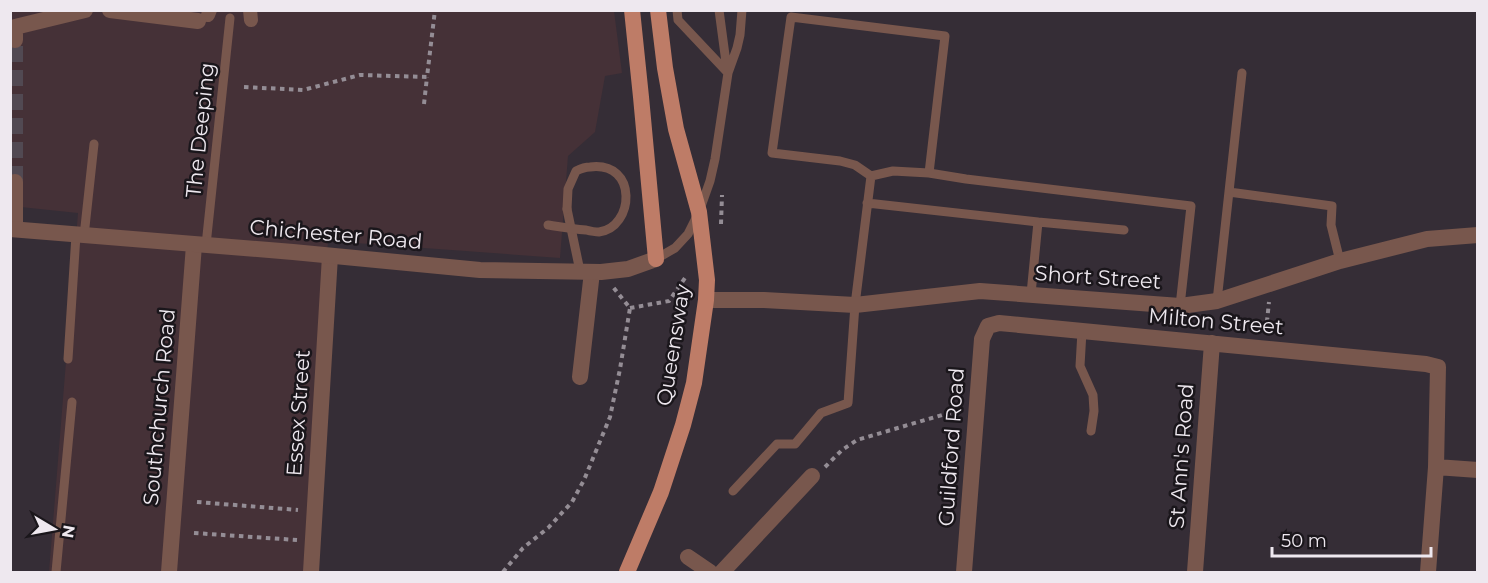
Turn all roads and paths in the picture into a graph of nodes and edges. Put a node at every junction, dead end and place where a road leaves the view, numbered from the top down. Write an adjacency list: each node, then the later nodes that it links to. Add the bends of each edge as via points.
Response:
1 (85, 10): 11 (street, via 15,27)
2 (110, 10): 9 (street)
3 (435, 10): 14 (path)
4 (632, 10): 34 (main road, Queensway)
5 (658, 10): 24 (main road, Queensway, via 676,129)
6 (677, 10): 12 (lane, via 678,20)
7 (719, 10): 12 (lane)
8 (742, 10): 12 (lane, via 740,35)
9 (205, 15)
10 (230, 18): 32 (lane, The Deeping)
11 (15, 40)
12 (728, 73): 18 (lane)
13 (1242, 74): 22 (lane)
14 (427, 77): 15 (path, via 360,75 303,90); 16 (path)
15 (244, 87)
16 (424, 104)
17 (94, 144): 30 (lane)
18 (715, 159): 24 (lane); 29 (path, via 722,198)
19 (929, 173): 20 (lane, via 892,171); 20 (lane, via 945,36 791,17 772,153 840,161); 43 (lane, via 1191,206)
20 (871, 176): 23 (lane)
21 (15, 182): 27 (street)
22 (1229, 192): 35 (lane, via 1332,206 1331,225); 41 (lane)
23 (867, 202): 25 (lane); 42 (lane)
24 (699, 212): 34 (lane, via 688,234 675,248); 40 (main road, Queensway)
25 (1038, 222): 28 (lane); 39 (lane)
26 (549, 225): 36 (lane, bridge, via 599,232 611,228 626,205 626,189 618,174 605,168 576,171 568,189 567,209)
27 (13, 229): 30 (street, Chichester Road)
28 (1124, 230)
29 (720, 232)
30 (80, 235): 32 (street, Chichester Road); 48 (lane)
31 (1478, 235): 35 (street, Short Street, via 1427,239)
32 (200, 245): 33 (street, Chichester Road); 63 (street, Southchurch Road)
33 (330, 256): 36 (street, Chichester Road, via 480,270); 58 (street, Essex Street)
34 (656, 259): 36 (street, Chichester Road, via 628,269)
35 (1340, 261): 38 (street, Short Street)
36 (586, 271): 49 (street)
37 (688, 273): 65 (path, via 669,300 630,308 610,417 584,480 572,502 523,548)
38 (1270, 284): 41 (street, Short Street); 47 (path)
39 (1031, 294): 42 (street, Short Street, via 980,291); 43 (street, Short Street)
40 (706, 300): 42 (street, Short Street); 66 (main road, Queensway, via 683,425 661,492)
41 (1217, 301): 43 (street, Short Street)
42 (855, 305): 56 (lane, via 848,403 821,413 795,444 777,444)
43 (1180, 306)
44 (988, 326): 45 (street, Milton Street, via 999,323); 51 (street, Guildford Road, via 982,339)
45 (1082, 331): 46 (street, Milton Street); 52 (lane, via 1080,366 1093,395)
46 (1212, 343): 47 (street, Milton Street); 70 (street, St Ann's Road)
47 (1264, 348): 53 (street, Milton Street, via 1438,367)
48 (68, 359)
49 (580, 376)
50 (72, 402): 62 (lane)
51 (977, 405): 55 (path, via 857,440); 69 (street, Guildford Road)
52 (1091, 431)
53 (1436, 467): 54 (street); 71 (street)
54 (1478, 470)
55 (812, 476): 68 (street)
56 (733, 491)
57 (197, 502): 58 (path)
58 (315, 511): 60 (street, Essex Street)
59 (194, 533): 60 (path)
60 (312, 541): 64 (street, Essex Street)
61 (688, 557): 67 (street)
62 (56, 573)
63 (169, 573)
64 (310, 573)
65 (503, 573)
66 (627, 573)
67 (710, 573)
68 (722, 573)
69 (964, 573)
70 (1195, 573)
71 (1428, 573)

